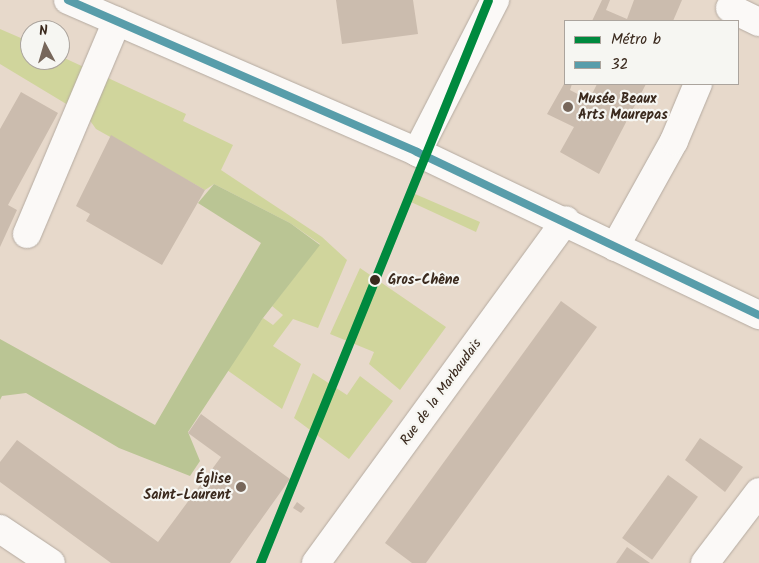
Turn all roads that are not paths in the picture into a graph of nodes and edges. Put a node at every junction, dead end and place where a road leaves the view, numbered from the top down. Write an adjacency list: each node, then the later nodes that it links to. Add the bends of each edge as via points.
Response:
1 (68, 0): 4 (street)
2 (495, 0): 7 (street)
3 (729, 10): 5 (street)
4 (116, 21): 7 (street); 9 (street)
5 (759, 22)
6 (698, 85): 10 (street, via 674,141)
7 (417, 152): 8 (street)
8 (566, 220): 10 (street); 15 (street, Rue de la Marbaudais)
9 (27, 234)
10 (615, 247): 11 (street)
11 (759, 315)
12 (759, 492): 16 (street)
13 (0, 529): 14 (street)
14 (51, 563)
15 (316, 563)
16 (705, 563)

